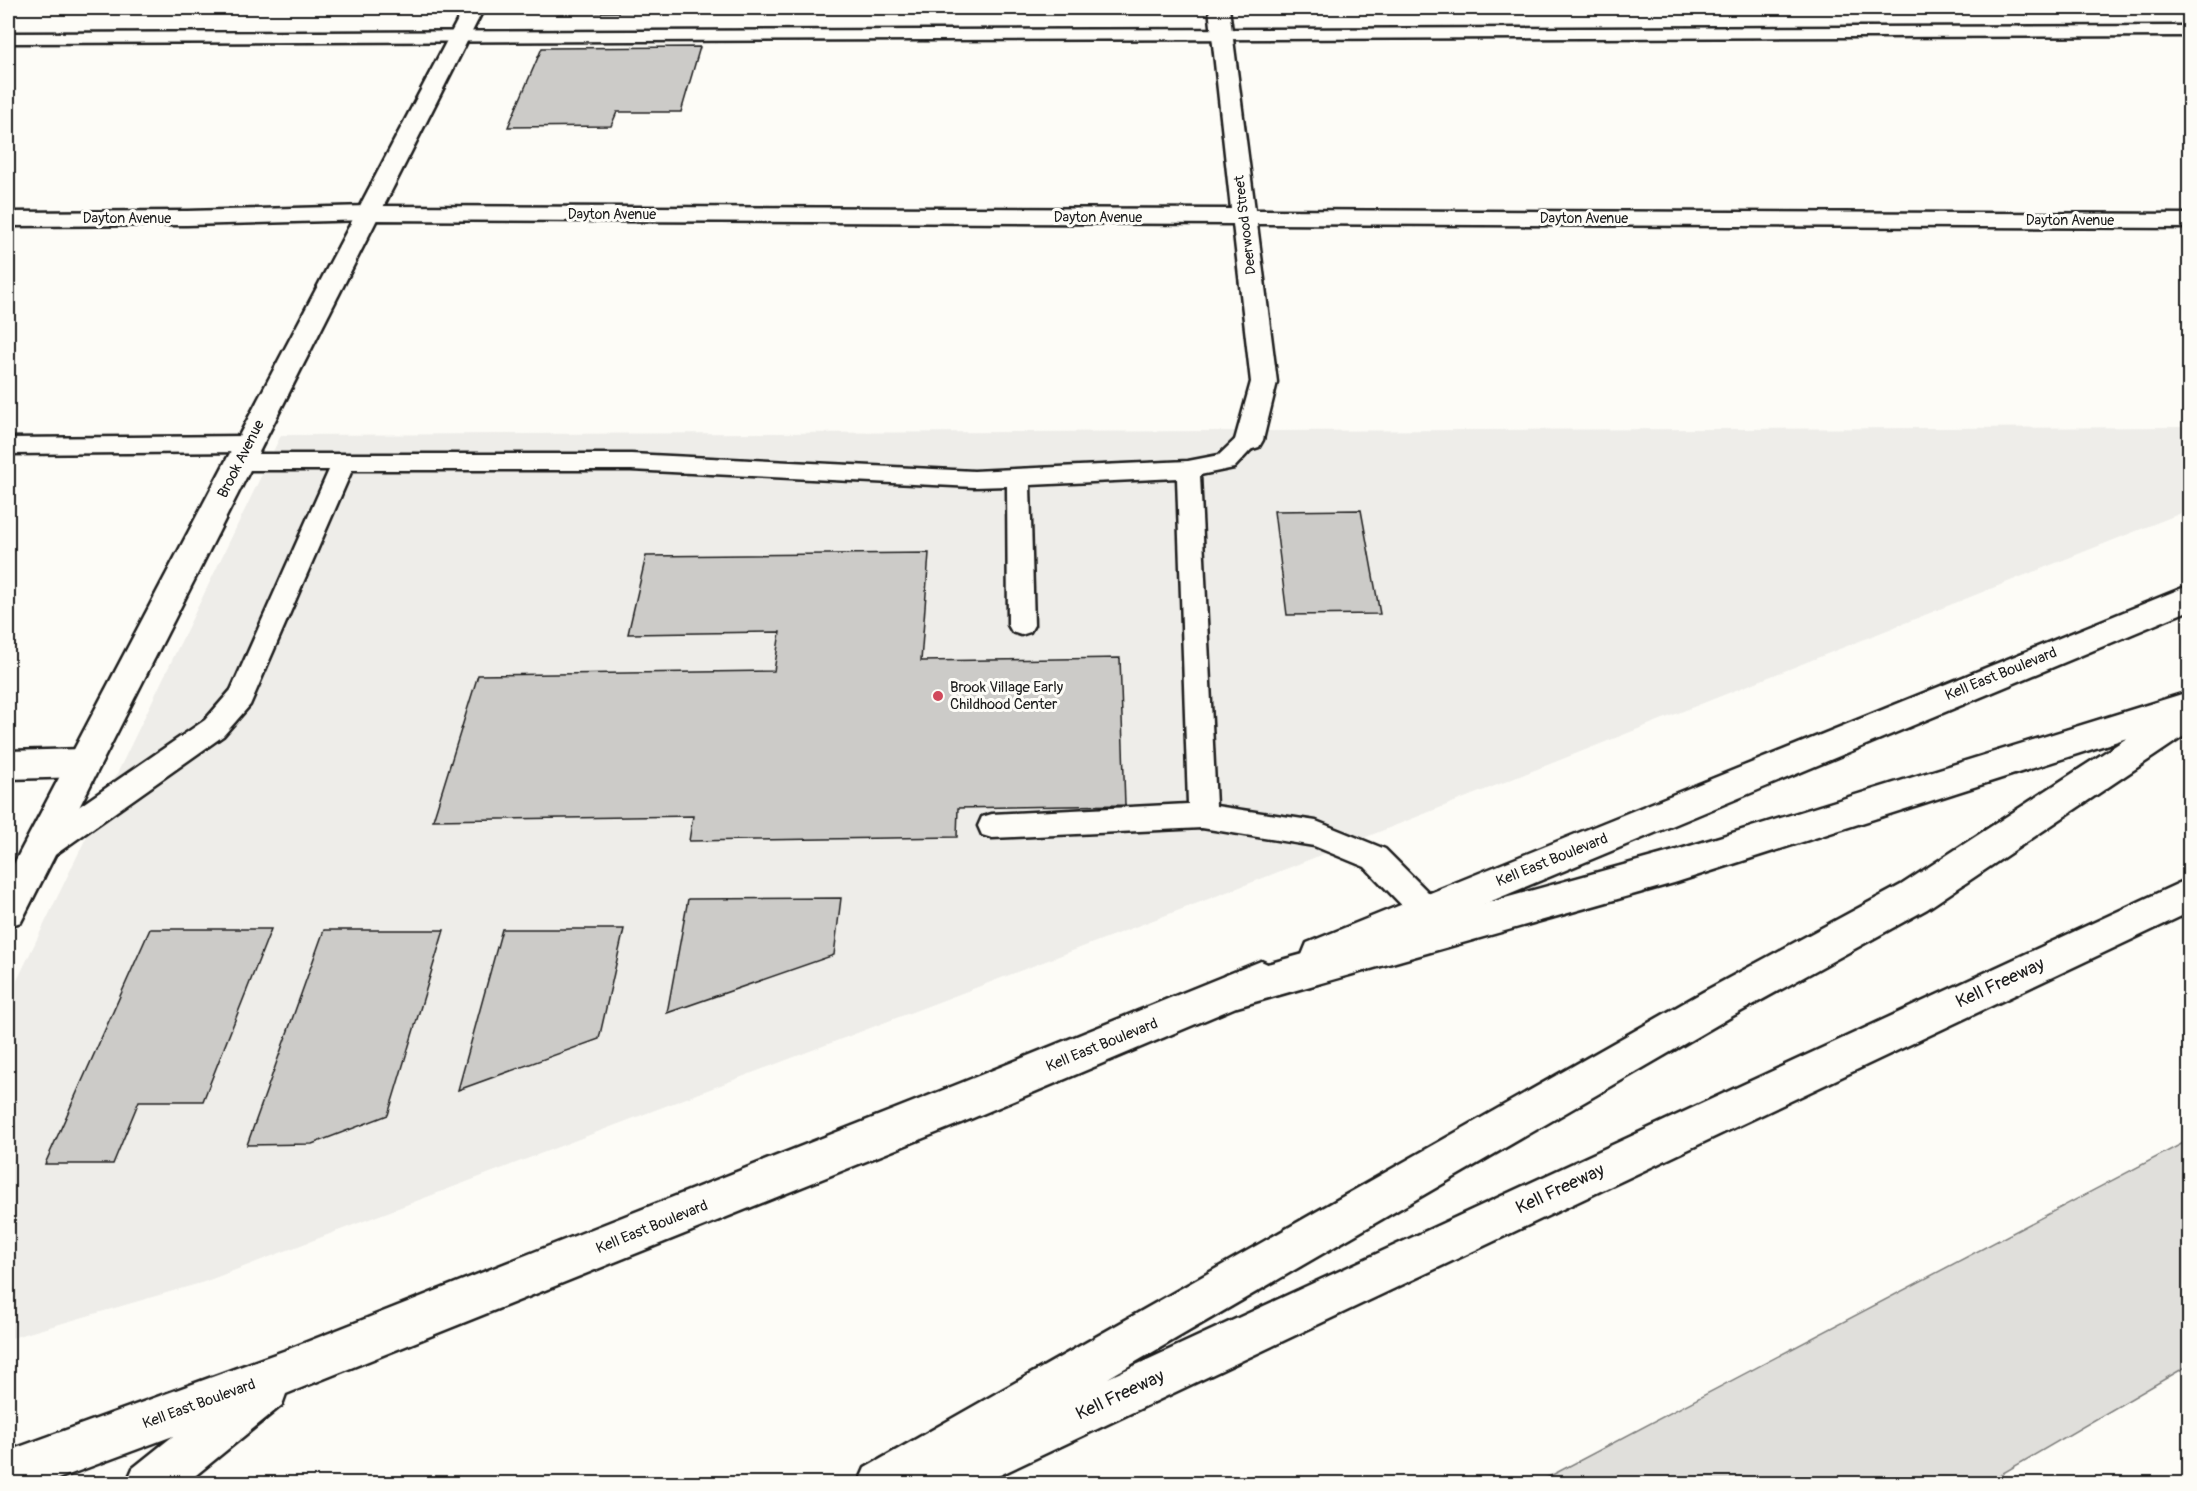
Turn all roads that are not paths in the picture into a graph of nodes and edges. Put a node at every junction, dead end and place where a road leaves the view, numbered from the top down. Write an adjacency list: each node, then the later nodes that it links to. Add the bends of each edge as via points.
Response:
1 (474, 8): 5 (main road, Brook Avenue)
2 (1219, 8): 4 (main road, Deerwood Street)
3 (2190, 31): 4 (lane)
4 (1222, 33): 5 (lane); 8 (main road, Deerwood Street)
5 (459, 37): 6 (lane); 7 (main road, Brook Avenue)
6 (8, 38)
7 (368, 213): 8 (main road, Dayton Avenue); 9 (main road, Dayton Avenue); 13 (main road, Brook Avenue)
8 (1243, 217): 10 (main road, Dayton Avenue); 11 (main road, Deerwood Street, via 1264,382)
9 (8, 219)
10 (2190, 221)
11 (1249, 441): 15 (lane, via 1226,462)
12 (8, 446): 13 (lane)
13 (244, 453): 14 (lane); 21 (main road, Brook Avenue)
14 (344, 462): 16 (lane, via 631,462 974,479); 25 (lane, via 241,697 214,728)
15 (1188, 470): 16 (lane); 23 (lane)
16 (1018, 477): 18 (lane)
17 (2190, 597): 28 (main road, Kell East Boulevard)
18 (1021, 625)
19 (2190, 704): 29 (main road, via 1674,867)
20 (2190, 714): 33 (main road, via 1914,897 1716,1005)
21 (84, 764): 22 (main road); 25 (main road, Brook Avenue)
22 (8, 765)
23 (1202, 816): 24 (lane); 28 (lane, via 1316,834 1375,858)
24 (992, 826)
25 (39, 850): 27 (main road, Brook Avenue)
26 (2190, 894): 34 (main road, Kell Freeway)
27 (8, 910)
28 (1427, 911): 29 (main road, Kell East Boulevard)
29 (1237, 989): 30 (main road, Kell East Boulevard)
30 (289, 1371): 31 (main road, Kell East Boulevard); 32 (main road)
31 (8, 1474)
32 (149, 1484)
33 (881, 1484)
34 (930, 1484)

